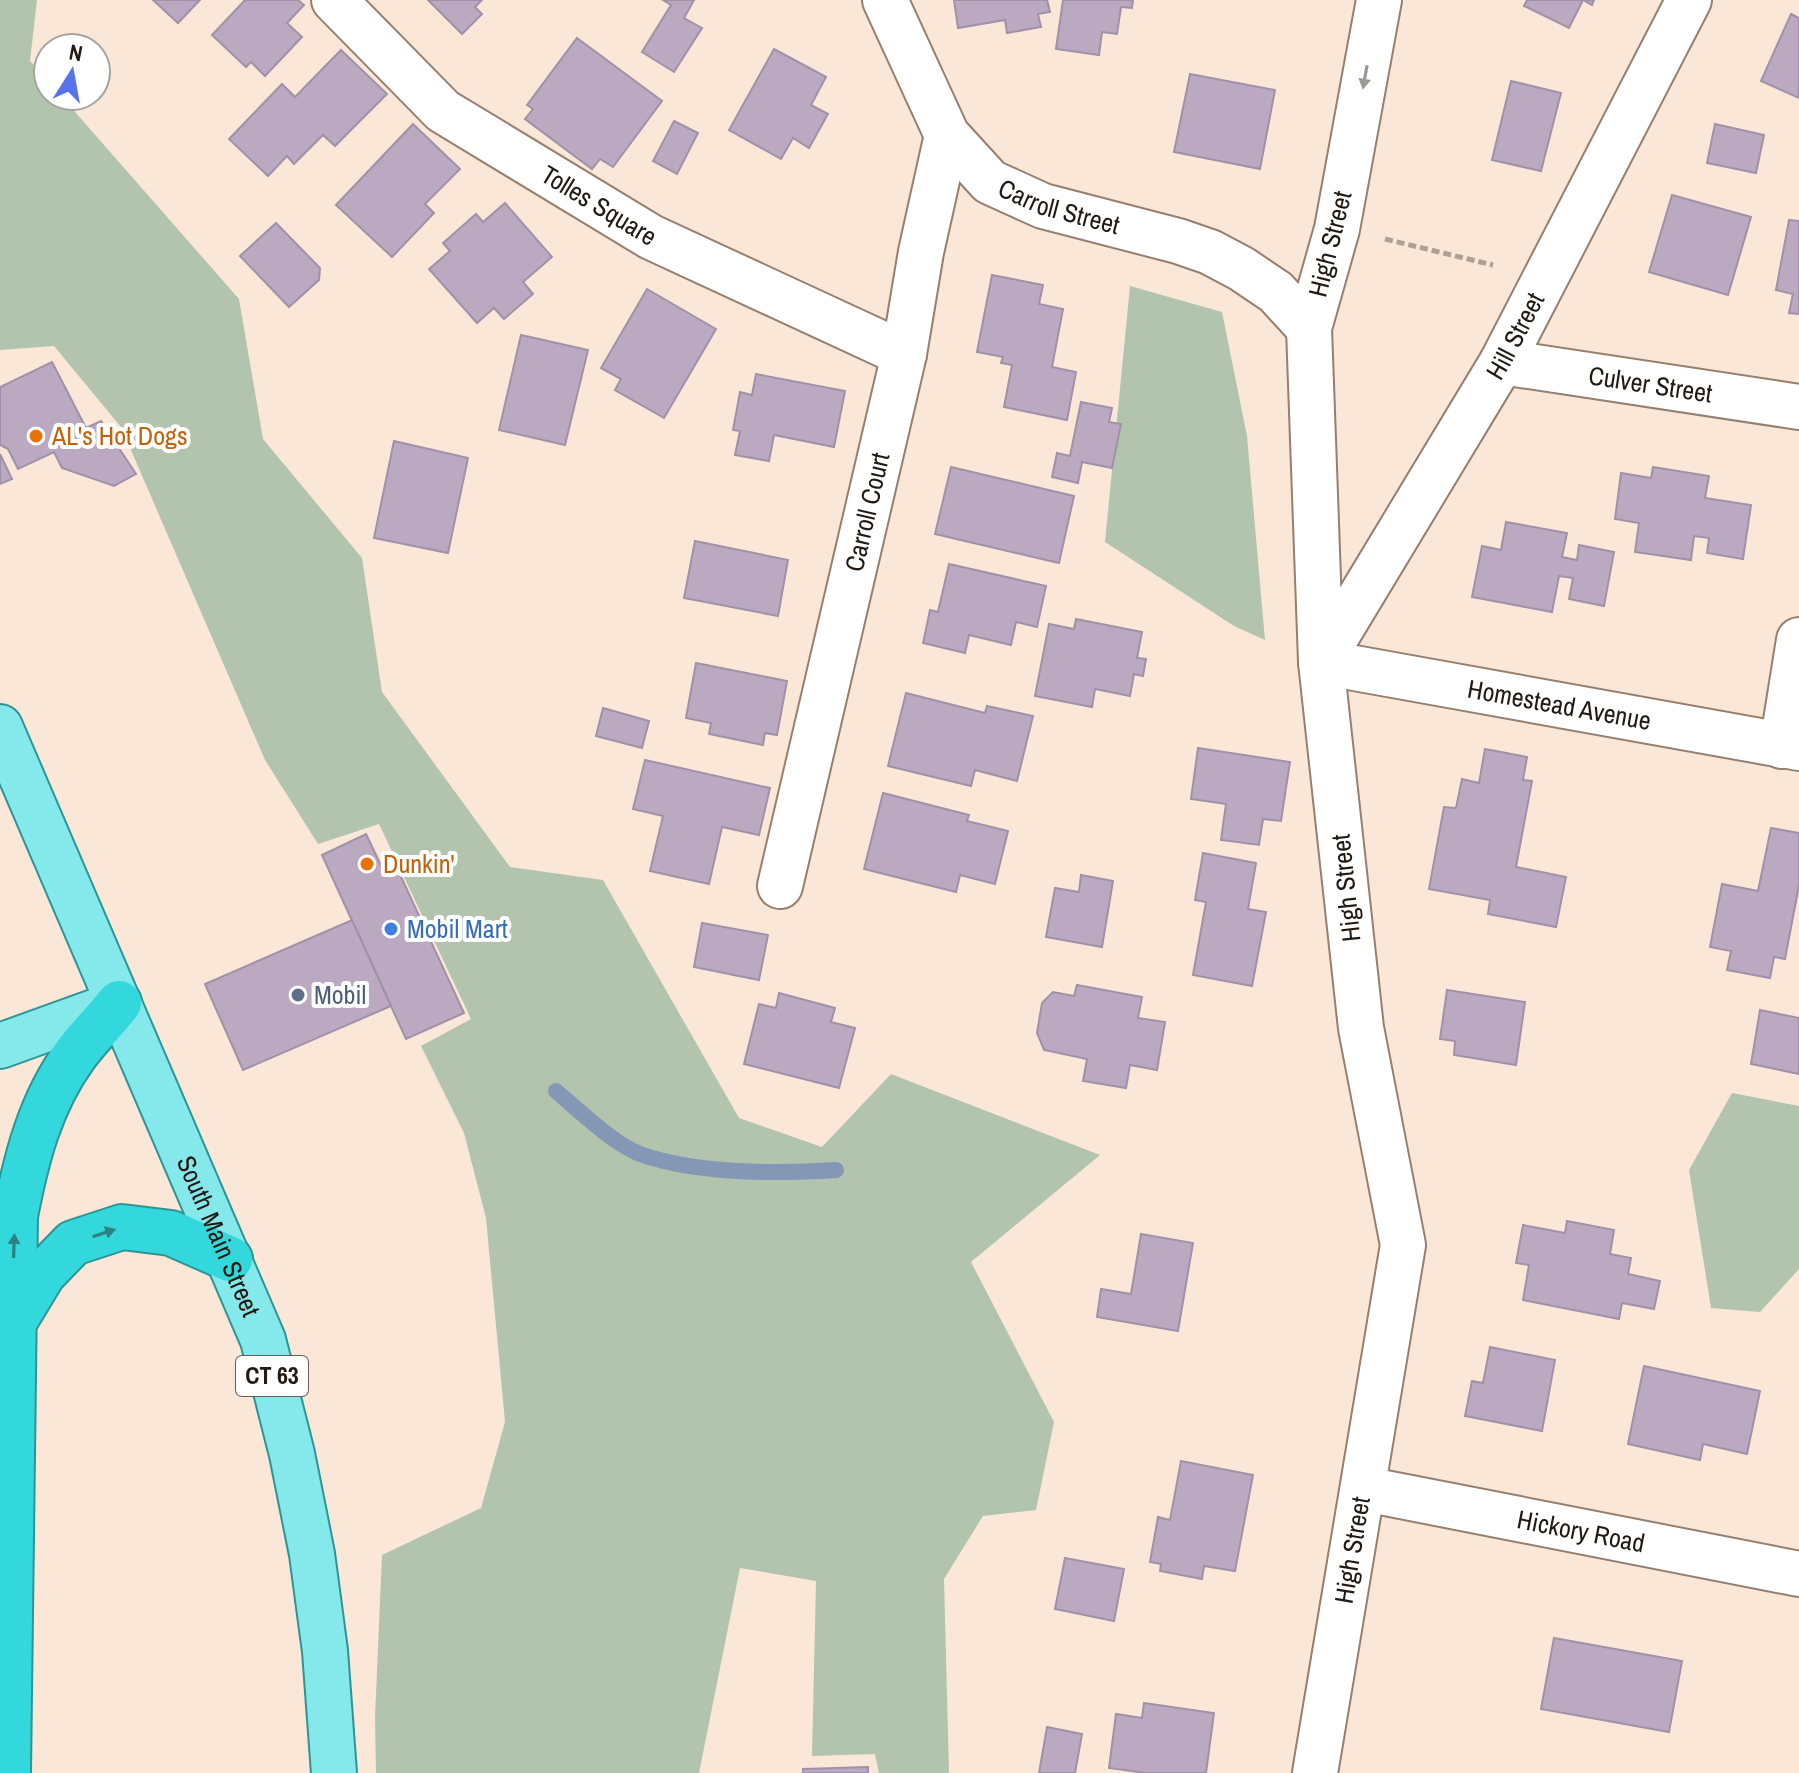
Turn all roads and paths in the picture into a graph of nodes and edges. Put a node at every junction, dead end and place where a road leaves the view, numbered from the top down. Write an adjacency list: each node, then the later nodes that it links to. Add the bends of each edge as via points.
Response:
1 (334, 0): 9 (street, Tolles Square, via 443,111 651,237)
2 (885, 0): 5 (street, Carroll Street)
3 (1379, 0): 8 (street, High Street, one-way to 8, via 1337,229)
4 (1689, 0): 10 (street, Hill Street)
5 (947, 135): 8 (street, Carroll Street, via 990,182 1043,206 1210,252 1276,292); 9 (street, Carroll Court)
6 (1373, 236): 7 (path)
7 (1493, 265)
8 (1309, 328): 13 (street, High Street)
9 (904, 354): 16 (street, Carroll Court)
10 (1502, 362): 11 (street, Culver Street); 13 (street, Hill Street)
11 (1799, 407)
12 (1799, 640): 15 (street)
13 (1321, 662): 15 (street, Homestead Avenue); 21 (street, High Street, via 1361,1028 1403,1245)
14 (0, 727): 17 (main road, South Main Street)
15 (1790, 747)
16 (780, 886)
17 (119, 1003): 18 (main road); 19 (main road, South Main Street / CT 63); 20 (highway, one-way to 17, via 15,1216 29,1150 48,1100 74,1056)
18 (0, 1046)
19 (230, 1259): 20 (highway, one-way to 19, via 43,1274 73,1243 122,1227 171,1233); 24 (main road, South Main Street / CT 63, via 263,1340 292,1454 325,1651)
20 (12, 1324): 23 (highway)
21 (1365, 1489): 22 (street, Hickory Road); 25 (street, High Street)
22 (1799, 1574)
23 (8, 1773)
24 (334, 1773)
25 (1315, 1773)

